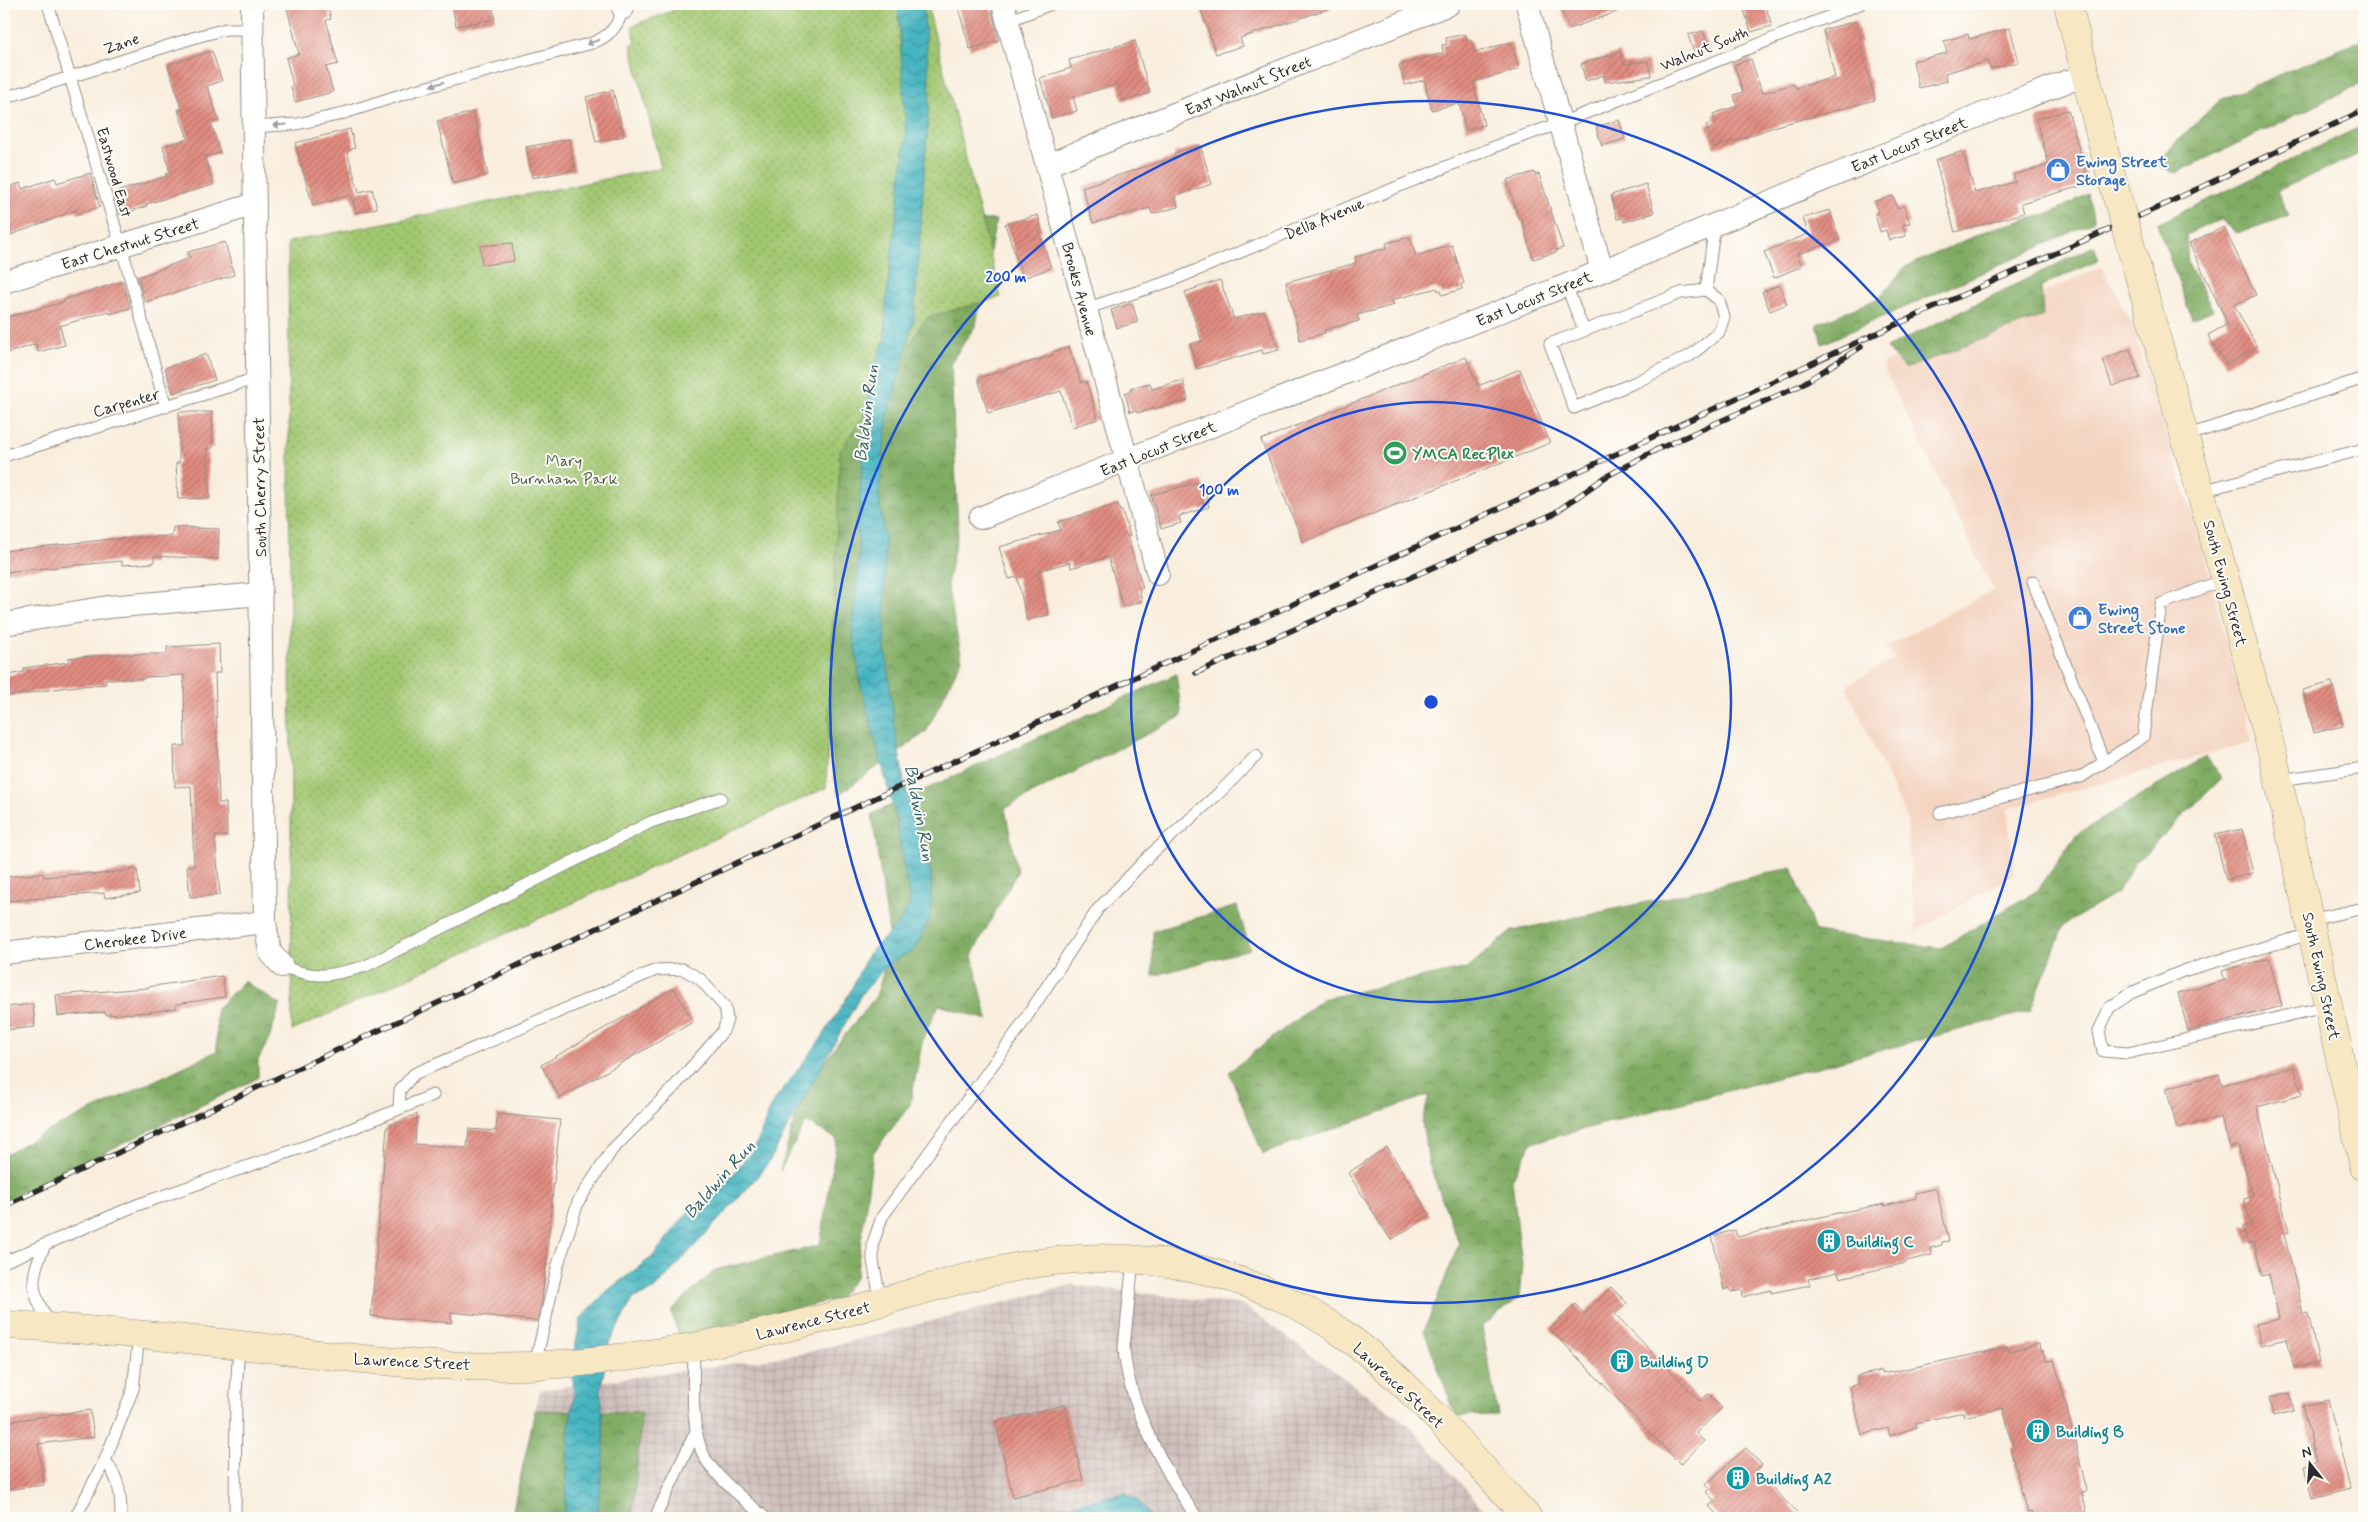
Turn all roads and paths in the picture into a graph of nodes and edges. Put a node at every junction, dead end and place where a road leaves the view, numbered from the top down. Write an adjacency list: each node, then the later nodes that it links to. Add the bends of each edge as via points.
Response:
1 (48, 4): 11 (lane, Eastwood East)
2 (252, 4): 10 (street, South Cherry Street)
3 (1051, 4): 9 (lane)
4 (1449, 4): 16 (street, East Walnut Street)
5 (1528, 4): 14 (street)
6 (1860, 4): 14 (lane, Walnut South)
7 (2074, 5): 12 (street, South Ewing Street)
8 (623, 6): 15 (lane, one-way to 15, via 621,18 610,34 592,43 416,90 338,115 297,124)
9 (1006, 12): 16 (street, Brooks Avenue)
10 (252, 29): 11 (lane, Zane, via 226,29 196,36); 15 (street, South Cherry Street)
11 (70, 78): 13 (lane, Zane); 19 (lane, Eastwood East)
12 (2087, 78): 18 (street, East Locust Street, via 2068,81 1983,114); 29 (street, South Ewing Street, bridge, via 2104,150)
13 (4, 98)
14 (1561, 123): 20 (street); 24 (lane, Della Avenue, via 1506,142 1173,280)
15 (254, 127): 17 (street, South Cherry Street)
16 (1047, 165): 24 (street, Brooks Avenue)
17 (255, 204): 19 (street, East Chestnut Street); 26 (street, South Cherry Street)
18 (1715, 223): 20 (street, East Locust Street); 23 (lane)
19 (120, 246): 21 (street, East Chestnut Street); 28 (lane, Eastwood East)
20 (1602, 271): 22 (street, East Locust Street)
21 (4, 282)
22 (1566, 284): 25 (lane); 32 (street, East Locust Street)
23 (1706, 290): 25 (lane, via 1681,293); 25 (lane, via 1719,300 1724,317 1719,332 1690,355 1574,408 1550,344)
24 (1085, 309): 32 (street, Brooks Avenue)
25 (1584, 331)
26 (257, 378): 28 (lane, Carpenter); 38 (street, South Cherry Street)
27 (2364, 378): 29 (lane)
28 (166, 407): 31 (lane, Carpenter)
29 (2185, 436): 33 (street, South Ewing Street)
30 (2364, 449): 33 (lane)
31 (4, 456)
32 (1127, 461): 34 (street, East Locust Street); 35 (street, Brooks Avenue)
33 (2201, 491): 36 (street, South Ewing Street)
34 (980, 518)
35 (1158, 574)
36 (2226, 579): 41 (lane, via 2161,604 2143,737); 43 (street, South Ewing Street)
37 (2034, 582): 41 (lane)
38 (261, 594): 39 (street, via 108,607); 47 (street, South Cherry Street)
39 (4, 624)
40 (1256, 756): 58 (lane, via 1098,909 1018,1030 882,1217 873,1243 873,1262)
41 (2104, 762): 45 (lane, via 2081,777)
42 (2364, 768): 43 (lane)
43 (2278, 780): 48 (street, South Ewing Street)
44 (721, 798): 50 (lane, via 651,822 366,966 334,975 306,975)
45 (1940, 813)
46 (2364, 908): 48 (lane)
47 (265, 922): 49 (street, Cherokee Drive); 50 (street, South Cherry Street, via 270,952)
48 (2312, 927): 51 (street, South Ewing Street); 51 (lane, via 2183,971 2131,993 2109,1008 2099,1031 2103,1051 2128,1053)
49 (4, 954)
50 (282, 966)
51 (2329, 1006): 54 (street, South Ewing Street)
52 (433, 1094): 53 (lane)
53 (398, 1109): 55 (lane, via 329,1138 137,1205); 64 (lane, via 400,1090 414,1074 656,970 683,969 700,979 725,1007 727,1020 723,1031 612,1150 578,1202 558,1268)
54 (2364, 1166)
55 (45, 1245): 57 (lane); 60 (lane, via 33,1275 34,1289)
56 (1133, 1260): 58 (street, Lawrence Street, via 1078,1259 1039,1263); 72 (lane, via 1124,1347 1133,1394 1162,1460); 73 (street, Lawrence Street, via 1217,1272 1247,1282 1288,1301 1349,1338 1395,1377)
57 (4, 1262)
58 (881, 1302): 63 (street, Lawrence Street, via 736,1340)
59 (4, 1325): 60 (street, Lawrence Street)
60 (50, 1327): 61 (street, Lawrence Street)
61 (139, 1335): 62 (street, Lawrence Street); 66 (lane, via 133,1389)
62 (239, 1345): 64 (street, Lawrence Street, via 410,1363); 69 (lane)
63 (694, 1347): 64 (street, Lawrence Street); 65 (lane)
64 (546, 1365)
65 (696, 1431): 70 (lane); 71 (lane, via 706,1459)
66 (105, 1460): 67 (lane); 68 (lane, via 118,1481)
67 (75, 1518)
68 (121, 1518)
69 (235, 1518)
70 (655, 1518)
71 (765, 1518)
72 (1197, 1518)
73 (1528, 1518)

